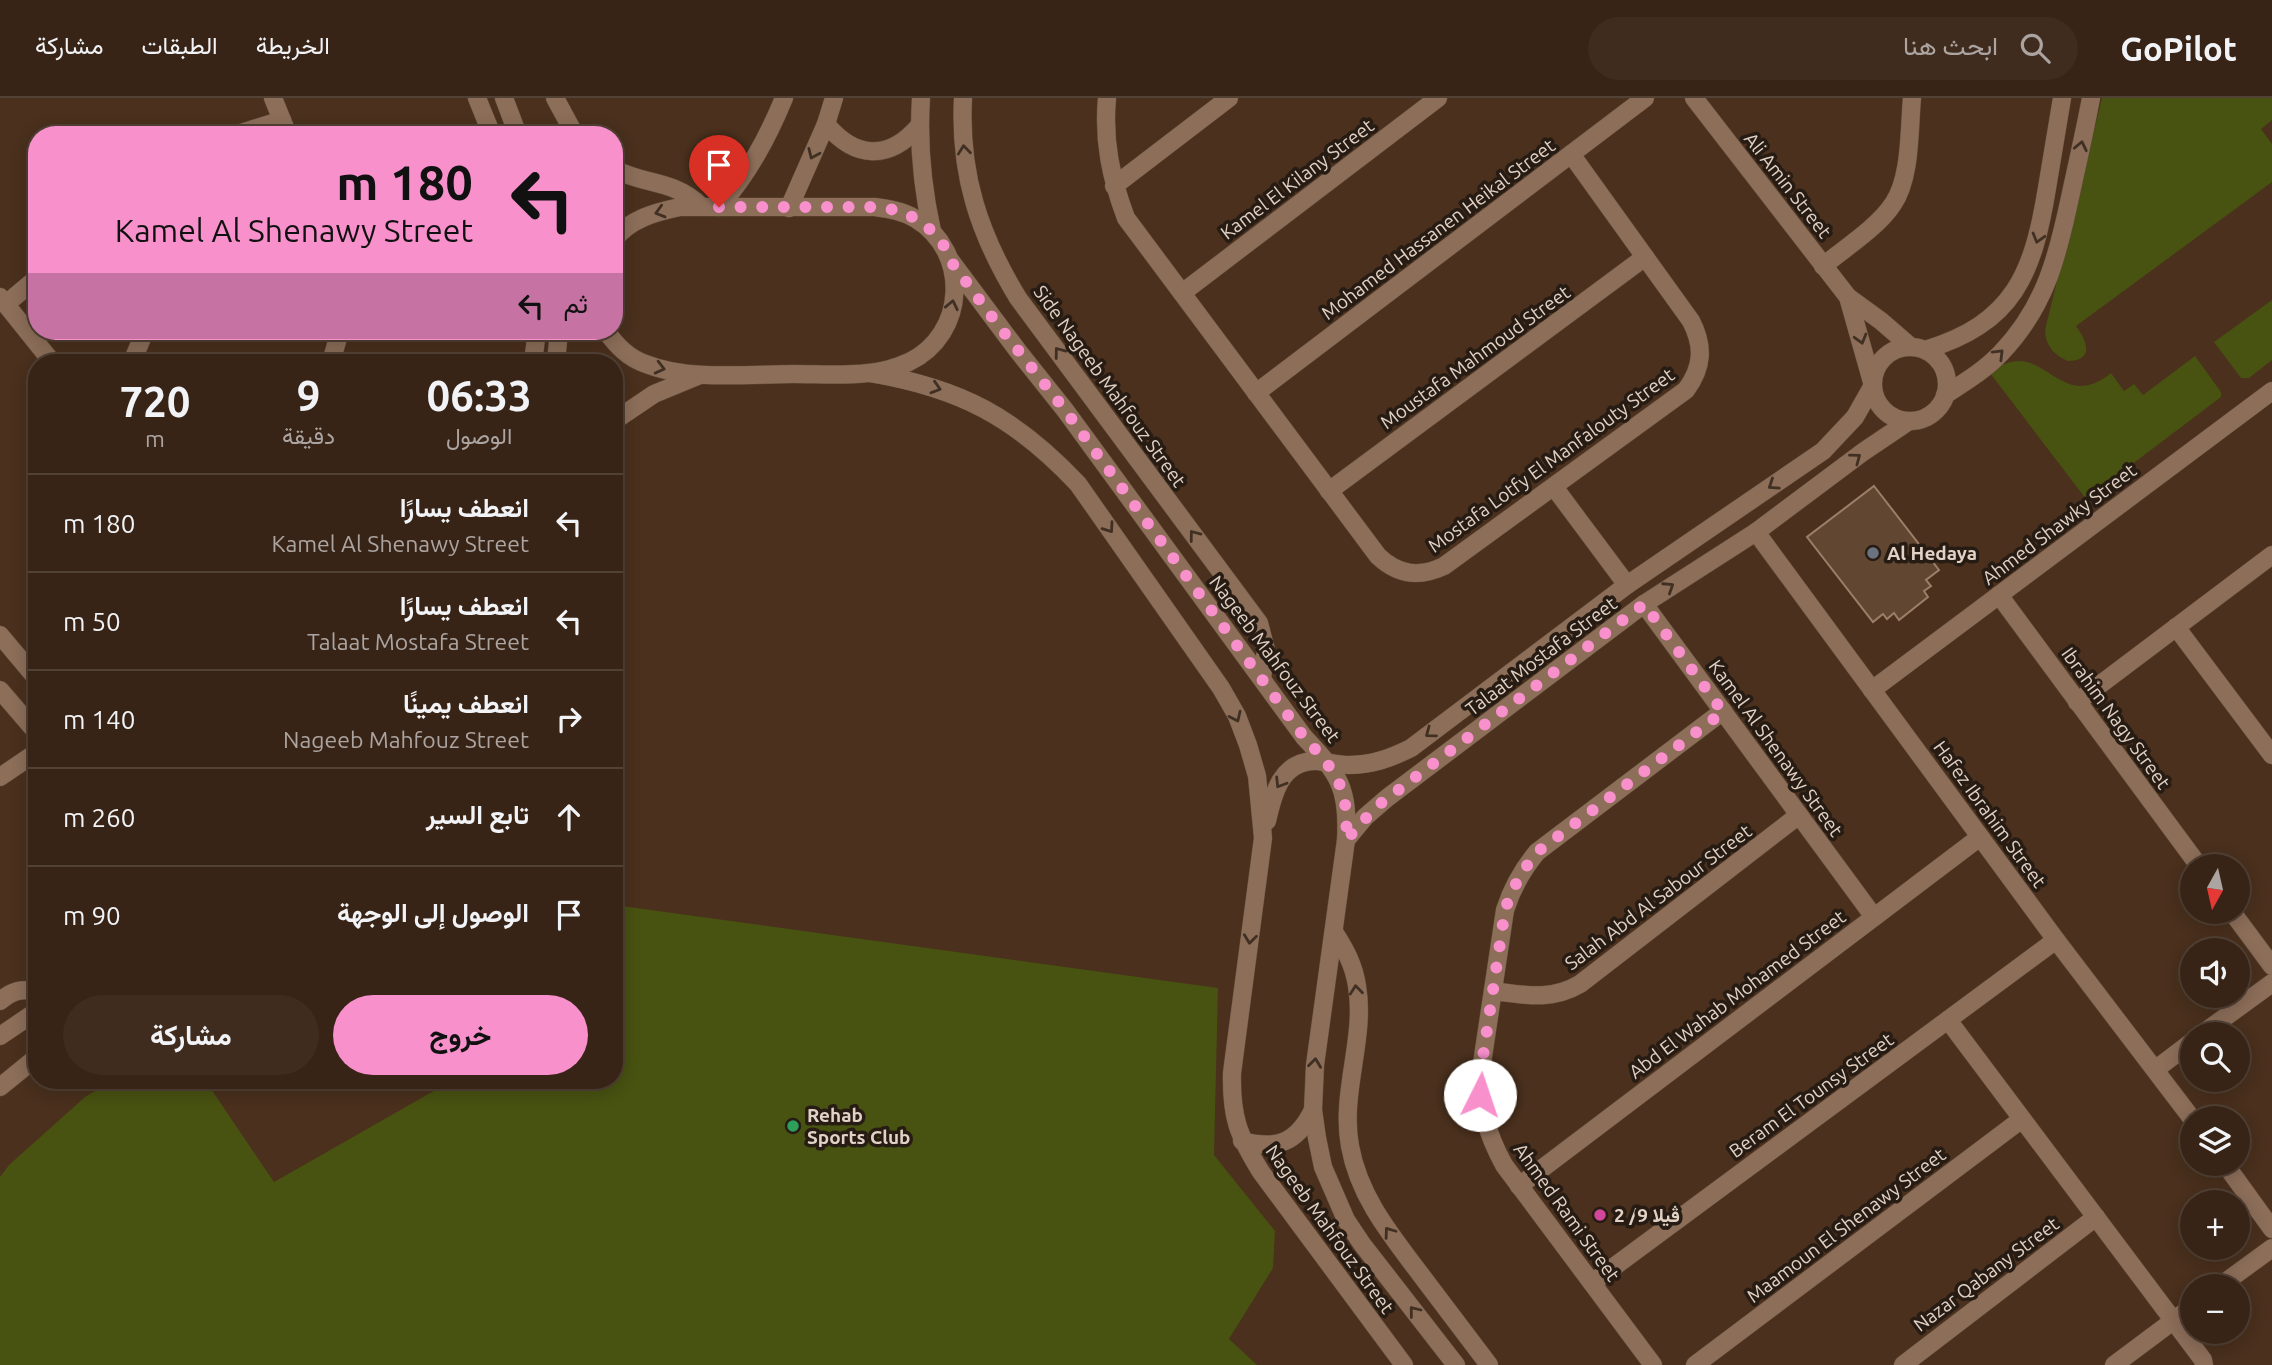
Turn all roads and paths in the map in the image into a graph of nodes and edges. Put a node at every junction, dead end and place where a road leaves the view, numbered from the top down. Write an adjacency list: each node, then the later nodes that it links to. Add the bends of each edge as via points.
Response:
1 (273, 98): 18 (street)
2 (477, 98): 19 (street)
3 (504, 98): 20 (street)
4 (555, 98): 21 (street)
5 (784, 98): 26 (street, via 752,165)
6 (834, 98): 17 (street)
7 (921, 98): 22 (street)
8 (963, 98): 60 (street, Side Nageeb Mahfouz Street, one-way to 8, via 1266,650 1259,623 1018,298 998,264 970,191)
9 (1107, 98): 25 (street, Mostafa Lotfy El Manfalouty Street, via 1107,153)
10 (1229, 98): 25 (street)
11 (1438, 98): 34 (street, Kamel El Kilany Street)
12 (1645, 98): 23 (street, Mohamed Hassanen Heikal Street)
13 (1694, 98): 32 (street, Ali Amin Street)
14 (1912, 98): 32 (street, via 1905,174 1894,203)
15 (2062, 98): 40 (street, one-way to 40, via 2041,228 2023,277 2010,298 1973,330 1951,342)
16 (2091, 98): 47 (street, one-way to 16, via 2001,354 2044,291 2059,250)
17 (826, 124): 22 (street, via 854,148 872,152 891,149); 27 (street, one-way to 27)
18 (285, 126)
19 (488, 126)
20 (515, 126)
21 (570, 126)
22 (919, 126): 29 (street, via 924,197)
23 (1571, 154): 30 (street, Mostafa Lotfy El Manfalouty Street); 46 (street, Mohamed Hassanen Heikal Street)
24 (623, 172): 26 (street, via 671,186)
25 (1114, 186): 34 (street, Mostafa Lotfy El Manfalouty Street, via 1126,218)
26 (710, 207): 27 (street); 28 (street, one-way to 28, via 655,212)
27 (789, 208): 29 (street, via 896,210)
28 (623, 228)
29 (932, 231): 31 (street, Nageeb Mahfouz Street)
30 (1645, 257): 50 (street, Mostafa Lotfy El Manfalouty Street, via 1698,334 1700,364 1695,378 1686,390); 51 (street, Moustafa Mahmoud Street)
31 (950, 260): 42 (street, one-way to 31, via 909,362 929,349 944,330 954,307 956,283); 60 (street, Nageeb Mahfouz Street)
32 (1823, 265): 35 (street, Ali Amin Street)
33 (28, 284): 36 (street)
34 (1182, 293): 46 (street, Mostafa Lotfy El Manfalouty Street)
35 (1848, 297): 40 (street, Ali Amin Street); 44 (street, Ali Amin Street, one-way to 44)
36 (3, 301): 37 (street)
37 (28, 332)
38 (34, 340): 41 (street)
39 (614, 340): 43 (street, one-way to 43, via 628,356 645,364)
40 (1918, 348): 44 (street, via 1889,353 1875,370); 47 (street, via 1936,358 1944,369)
41 (46, 354)
42 (870, 373): 43 (street); 72 (street, Nageeb Mahfouz Street, one-way to 72, via 948,391 985,408 1019,429 1078,484 1237,716 1257,776)
43 (702, 374): 48 (street, via 654,394)
44 (1872, 385): 49 (street, via 1881,407); 54 (street, Talaat Mostafa Street, one-way to 54, via 1855,417 1823,451)
45 (2272, 391): 55 (street, Ahmed Shawky Street)
46 (1256, 393): 51 (street, Mostafa Lotfy El Manfalouty Street)
47 (1945, 395): 49 (street, via 1931,414)
48 (623, 415)
49 (1909, 421): 52 (street, Talaat Mostafa Street, one-way to 49)
50 (1553, 487): 51 (street, Mostafa Lotfy El Manfalouty Street, via 1444,566 1416,575 1395,569 1378,556); 54 (street)
51 (1329, 491)
52 (1756, 532): 56 (street, Talaat Mostafa Street, one-way to 52); 62 (street, Hafez Ibrahim Street)
53 (2272, 555): 57 (street)
54 (1627, 585): 68 (street, Talaat Mostafa Street, one-way to 68, via 1411,748 1364,764)
55 (1998, 595): 62 (street, Ahmed Shawky Street); 63 (street, Ibrahim Nagy Street)
56 (1644, 604): 64 (street, Kamel Al Shenawy Street); 73 (street, Talaat Mostafa Street, via 1376,807)
57 (2176, 627): 63 (street); 66 (street)
58 (0, 635): 59 (street)
59 (28, 668)
60 (1262, 678): 68 (street, Nageeb Mahfouz Street)
61 (0, 690): 65 (street)
62 (1872, 690): 71 (street, Hafez Ibrahim Street)
63 (2077, 702): 74 (street, Ibrahim Nagy Street)
64 (1723, 712): 70 (street, Kamel Al Shenawy Street); 82 (street, Ahmed Rami Street, via 1537,852 1518,879 1505,910)
65 (28, 723)
66 (2272, 755)
67 (28, 758): 69 (street)
68 (1329, 764): 72 (street, Talaat Mostafa Street, one-way to 72, via 1305,763 1283,775 1272,797); 73 (street, Nageeb Mahfouz Street, via 1345,799)
69 (0, 777)
70 (1799, 815): 75 (street, Kamel Al Shenawy Street); 82 (street, Salah Abd Al Sabour Street, via 1580,984 1539,997)
71 (1980, 836): 75 (street, Abd El Wahab Mohamed Street); 78 (street, Hafez Ibrahim Street)
72 (1263, 838): 95 (street, Nageeb Mahfouz Street, one-way to 95, via 1232,1073 1235,1119)
73 (1346, 840): 77 (street, Nageeb Mahfouz Street)
74 (2190, 854)
75 (1874, 917): 97 (street, Abd El Wahab Mohamed Street)
76 (2241, 924): 79 (street)
77 (1334, 932): 93 (street, Nageeb Mahfouz Street, one-way to 77); 107 (street, one-way to 77, via 1373,1209 1358,1177 1349,1144 1348,1109 1357,987 1350,958)
78 (2056, 940): 85 (street, Beram El Tounsy Street); 90 (street, Hafez Ibrahim Street)
79 (2272, 965)
80 (2272, 983): 86 (street)
81 (28, 990): 83 (street, via 15,991)
82 (1493, 991): 97 (street, Ahmed Rami Street, via 1480,1095 1492,1144)
83 (0, 1001)
84 (28, 1017): 87 (street)
85 (1948, 1020): 94 (street); 102 (street, Beram El Tounsy Street)
86 (2218, 1022)
87 (0, 1036)
88 (2180, 1051): 90 (street)
89 (28, 1065): 91 (street)
90 (2156, 1069): 92 (street, Hafez Ibrahim Street)
91 (0, 1087)
92 (2183, 1106)
93 (1313, 1110): 95 (street, via 1306,1125 1285,1141 1259,1146); 106 (street, Nageeb Mahfouz Street, one-way to 93, via 1346,1220 1323,1167)
94 (2022, 1119): 98 (street); 109 (street, Maamoun El Shenawy Street)
95 (1242, 1141): 105 (street, Nageeb Mahfouz Street)
96 (2234, 1176): 99 (street)
97 (1519, 1186): 102 (street, Ahmed Rami Street)
98 (2096, 1217): 104 (street); 110 (street, Nazar Qabany Street)
99 (2272, 1229)
100 (2272, 1248): 101 (street)
101 (2236, 1274)
102 (1592, 1283): 108 (street, Ahmed Rami Street)
103 (2180, 1316): 104 (street)
104 (2173, 1321): 111 (street); 112 (street)
105 (1404, 1365)
106 (1456, 1365)
107 (1489, 1365)
108 (1653, 1365)
109 (1695, 1365)
110 (1903, 1365)
111 (2114, 1365)
112 (2204, 1365)

